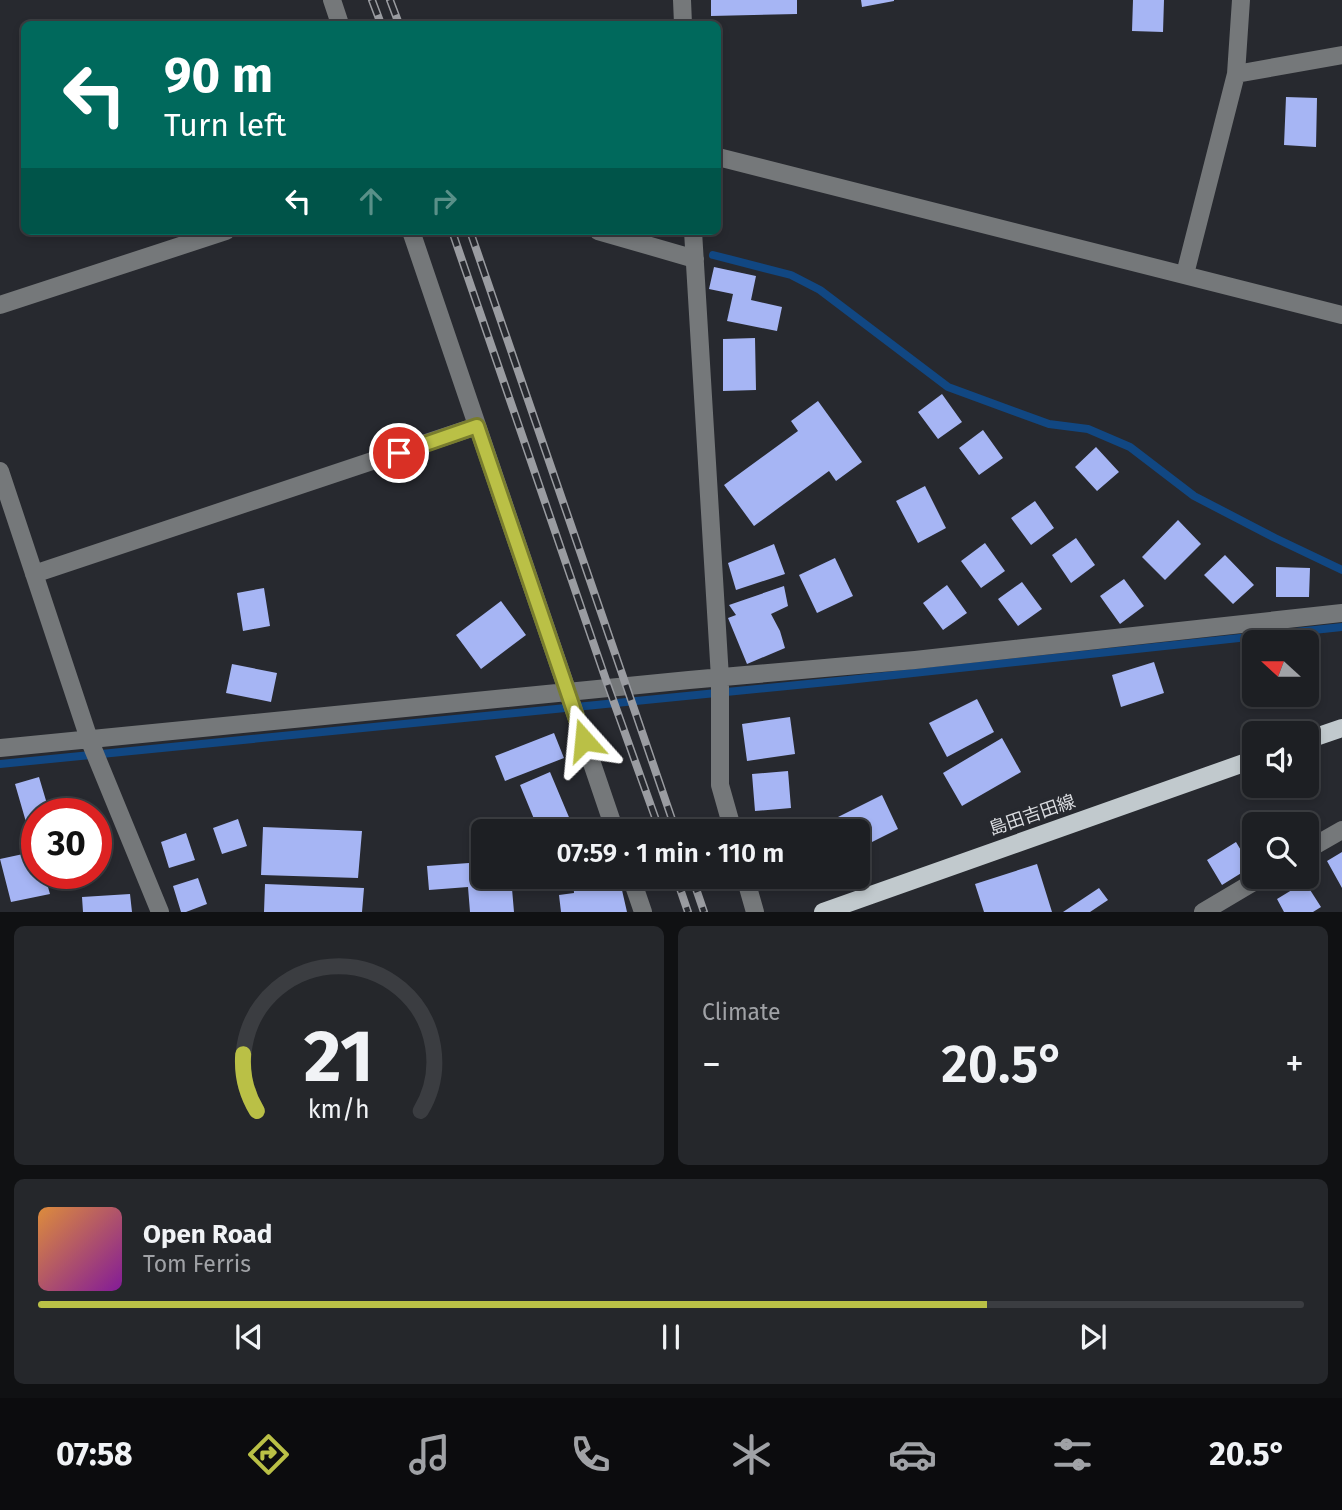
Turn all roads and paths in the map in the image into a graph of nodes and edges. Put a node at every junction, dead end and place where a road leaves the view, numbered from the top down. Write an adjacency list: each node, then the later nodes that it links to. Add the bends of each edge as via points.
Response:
1 (332, 0): 4 (street)
2 (682, 0): 5 (street)
3 (1241, 0): 7 (street)
4 (339, 21)
5 (683, 21)
6 (1342, 55): 7 (street)
7 (1236, 74): 14 (street)
8 (721, 158): 14 (street)
9 (214, 235): 15 (street)
10 (412, 235): 17 (street)
11 (612, 235): 13 (street)
12 (693, 235): 13 (street)
13 (695, 259): 21 (street)
14 (1185, 274): 16 (street)
15 (0, 305)
16 (1342, 315)
17 (477, 426): 19 (street); 22 (street)
18 (0, 471): 19 (street)
19 (34, 574): 25 (street)
20 (1342, 613): 21 (street)
21 (720, 677): 22 (street); 29 (street, via 720,785)
22 (568, 692): 25 (street); 28 (street)
23 (1342, 728): 24 (main road)
24 (1319, 736)
25 (89, 739): 26 (street); 35 (street)
26 (0, 748)
27 (1242, 764): 38 (main road, 島田吉田線)
28 (611, 819)
29 (730, 819)
30 (1342, 830): 31 (street)
31 (1319, 843)
32 (635, 889): 36 (street)
33 (748, 889): 37 (street)
34 (1242, 889): 39 (street)
35 (159, 912)
36 (643, 912)
37 (755, 912)
38 (823, 912)
39 (1203, 912)

